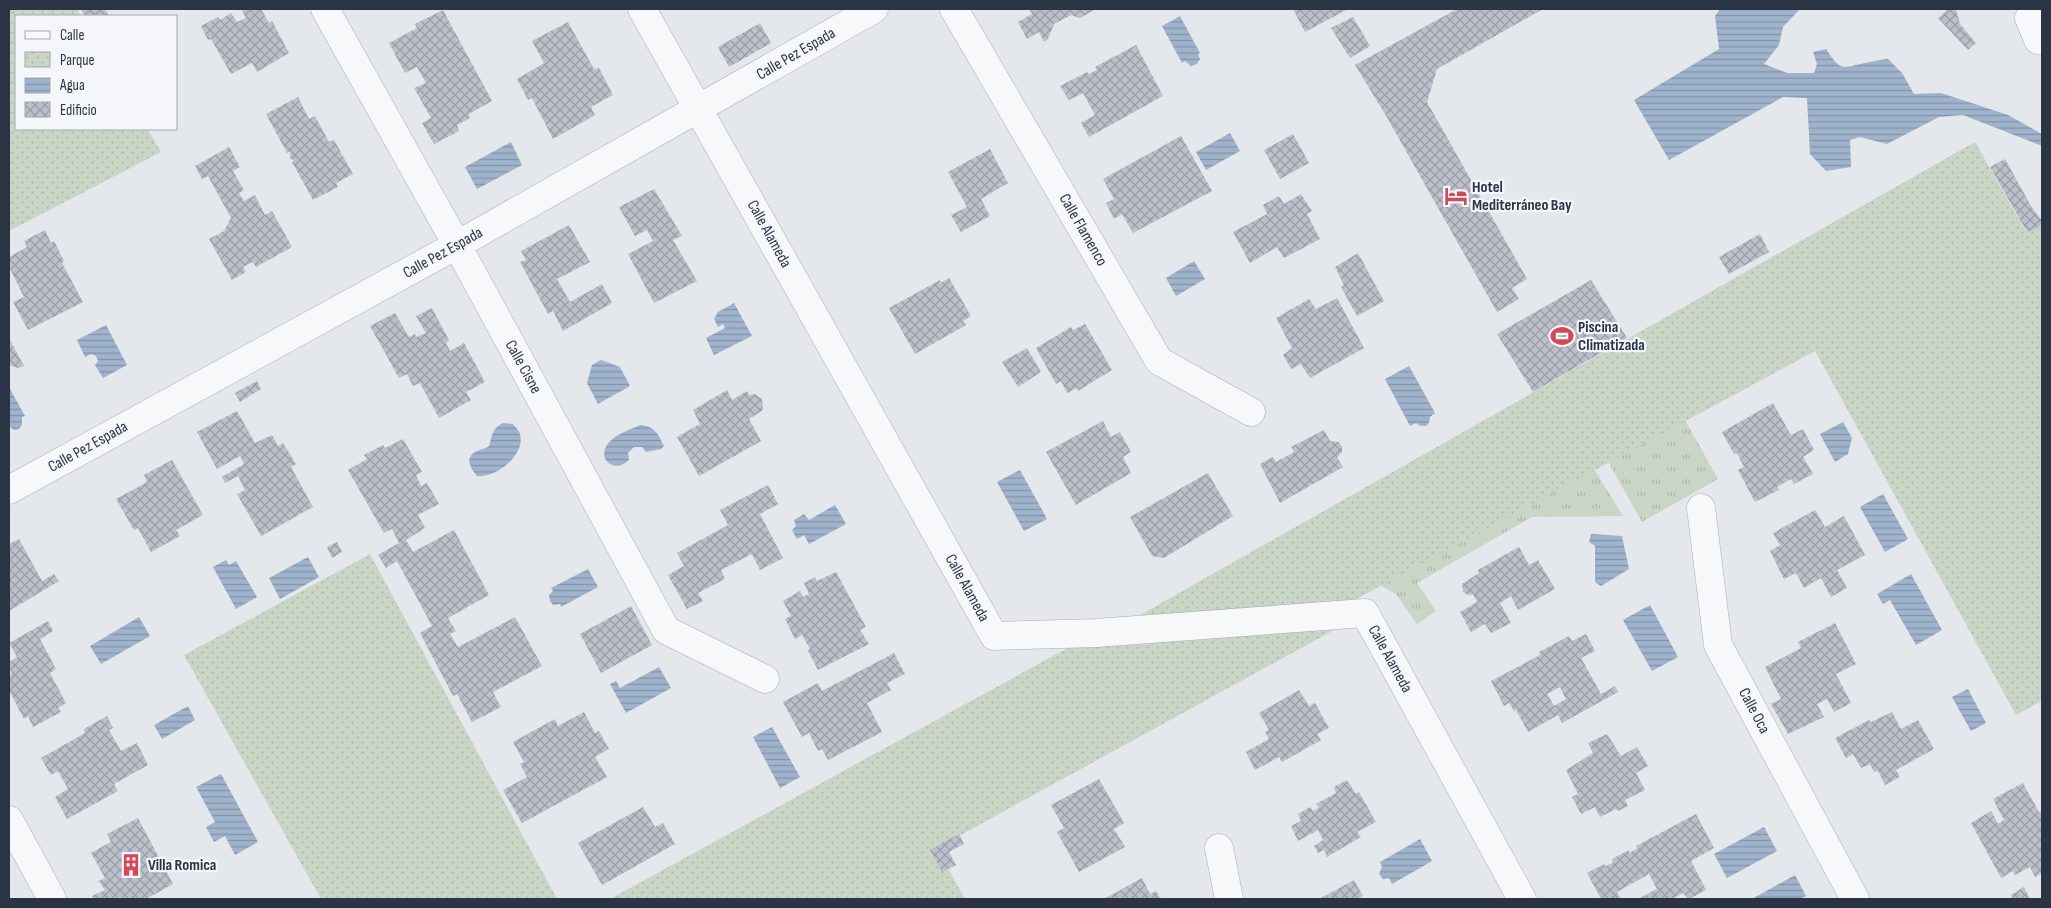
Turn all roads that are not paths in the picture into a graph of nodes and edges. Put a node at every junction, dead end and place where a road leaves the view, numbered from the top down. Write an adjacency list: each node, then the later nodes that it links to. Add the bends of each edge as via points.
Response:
1 (325, 9): 8 (street, Calle Cisne)
2 (642, 9): 7 (street, Calle Alameda)
3 (874, 9): 7 (street, Calle Pez Espada)
4 (954, 9): 9 (street, Calle Flamenco, via 1159,361)
5 (2034, 9): 6 (street, via 2029,18 2038,40)
6 (2042, 41)
7 (699, 109): 8 (street, Calle Pez Espada); 17 (street, Calle Alameda, via 994,636 1096,633 1365,613)
8 (457, 246): 10 (street, Calle Pez Espada); 12 (street, Calle Cisne, via 666,630)
9 (1251, 412)
10 (9, 490)
11 (1702, 508): 18 (street, Calle Oca, via 1718,645)
12 (765, 679)
13 (9, 820): 15 (street)
14 (1218, 848): 16 (street)
15 (52, 899)
16 (1229, 899)
17 (1522, 899)
18 (1855, 899)

